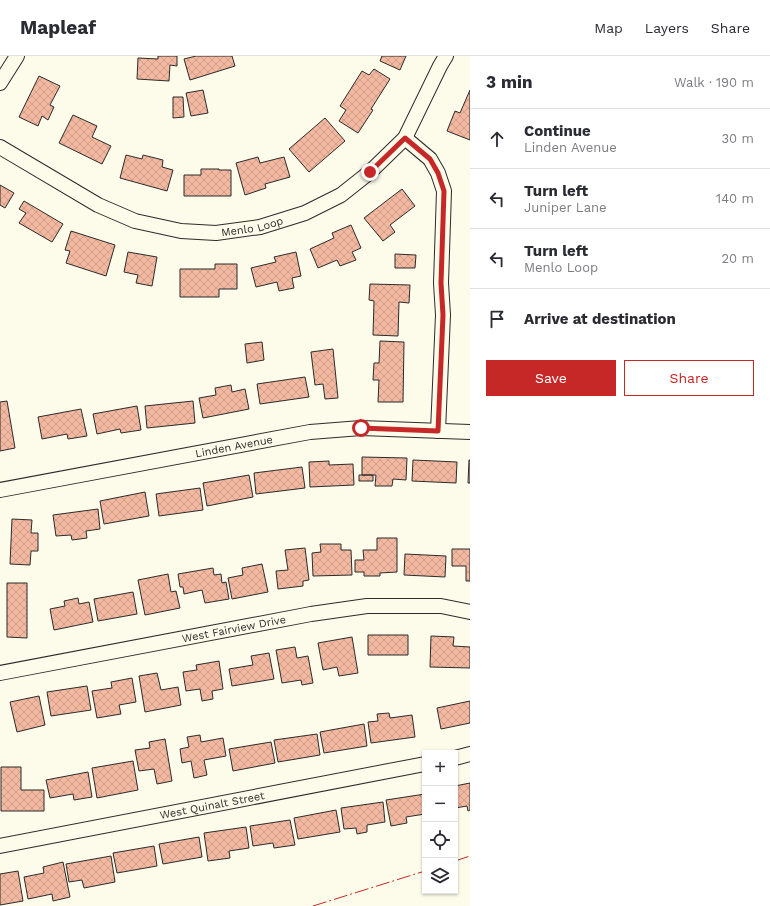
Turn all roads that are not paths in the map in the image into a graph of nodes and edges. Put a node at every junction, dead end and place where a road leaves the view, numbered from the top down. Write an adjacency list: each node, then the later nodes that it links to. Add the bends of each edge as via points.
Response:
1 (17, 56): 3 (street)
2 (446, 56): 4 (street, Menlo Loop)
3 (0, 83)
4 (405, 138): 5 (street, Menlo Loop, via 370,172 341,195 305,213 260,227 216,233 181,231 135,221 98,205); 6 (street, via 430,159 444,191 441,283 443,315)
5 (0, 147)
6 (438, 431): 7 (street, Linden Avenue); 8 (street, Linden Avenue, via 361,428 310,432)
7 (470, 432)
8 (0, 490)
9 (470, 612): 10 (street, West Fairview Drive, via 441,606 367,606 311,614)
10 (0, 674)
11 (470, 754): 12 (street)
12 (458, 757)
13 (422, 765): 14 (street, West Quinalt Street)
14 (0, 846)

